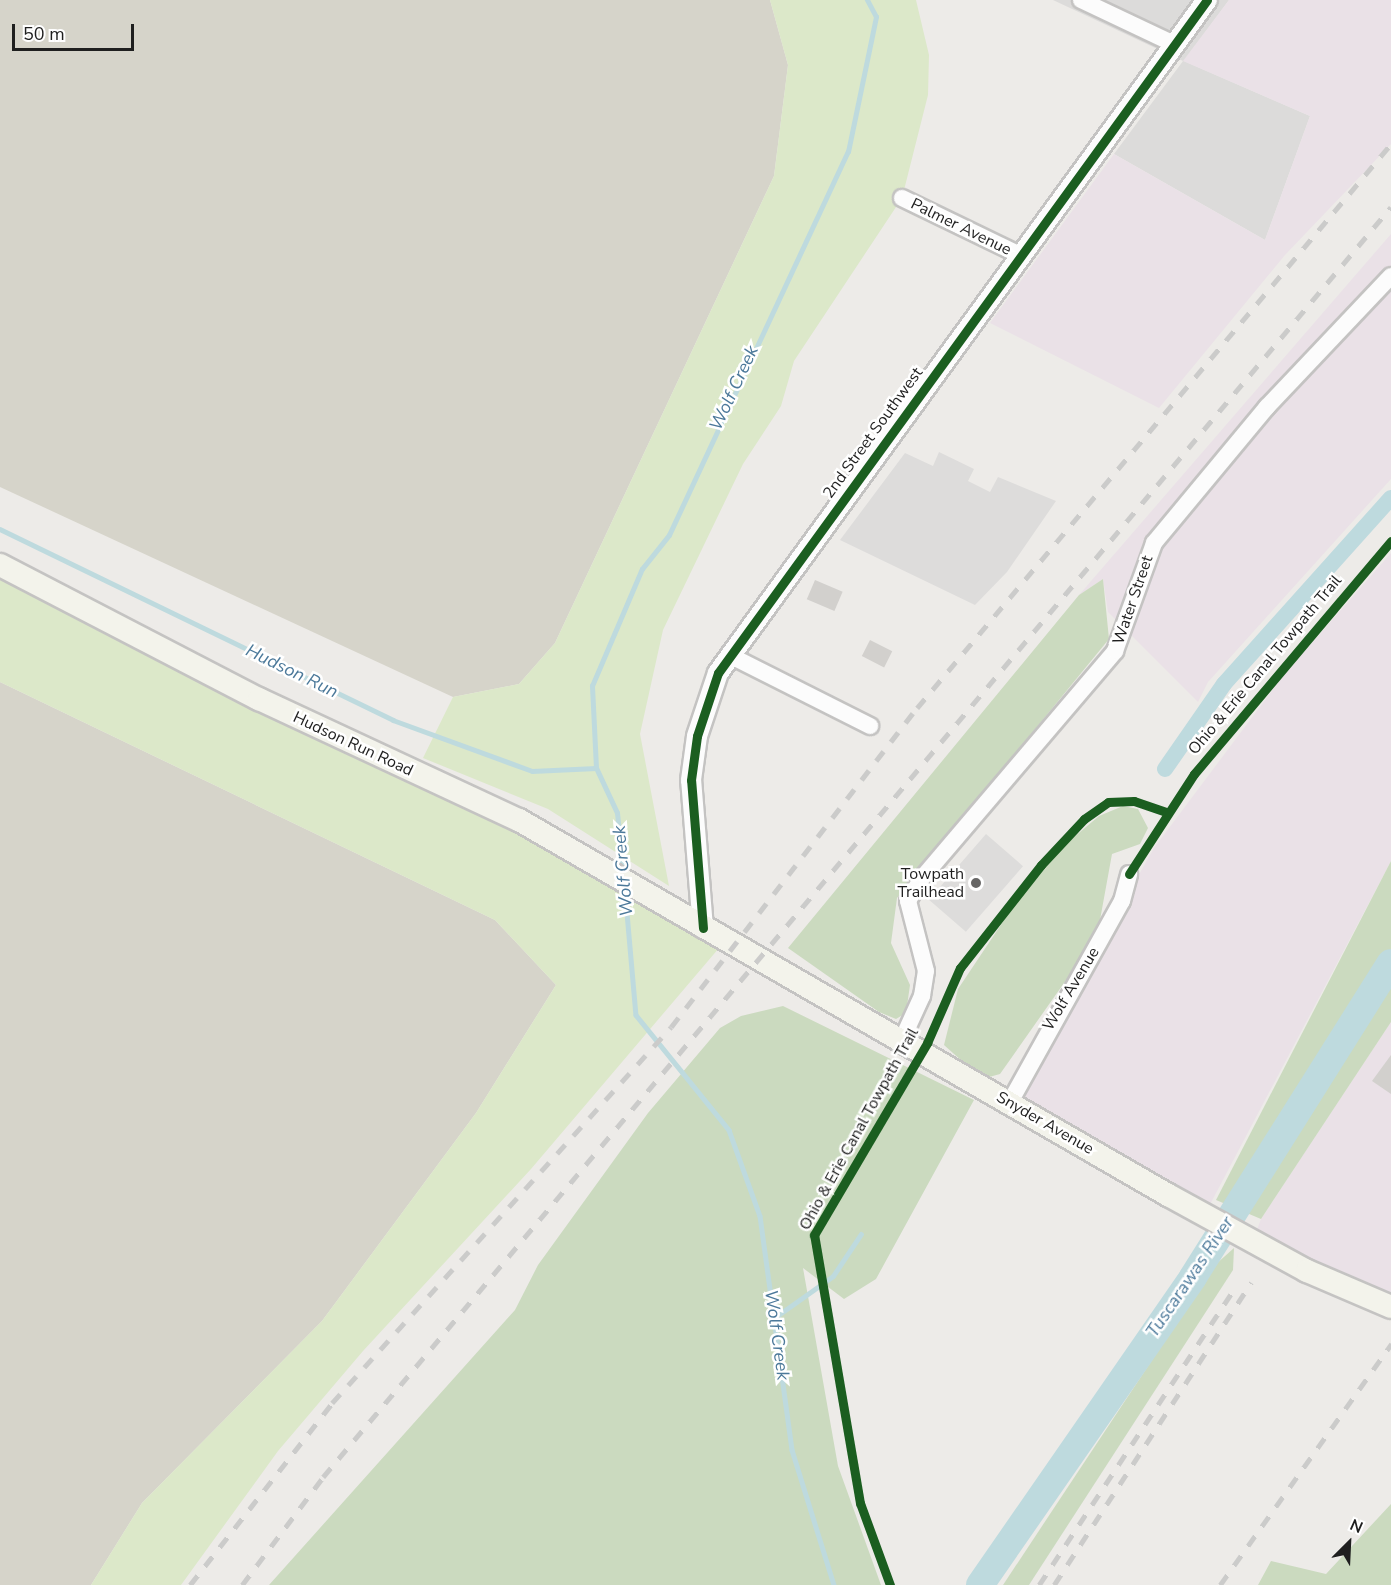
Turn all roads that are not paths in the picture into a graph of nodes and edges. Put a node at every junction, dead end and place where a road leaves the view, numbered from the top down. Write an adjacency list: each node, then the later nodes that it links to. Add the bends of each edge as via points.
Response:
1 (1081, 0): 3 (street)
2 (1207, 0): 3 (street, 2nd Street Southwest)
3 (1174, 44): 5 (street, 2nd Street Southwest)
4 (902, 198): 5 (street, Palmer Avenue)
5 (1020, 255): 8 (street, 2nd Street Southwest)
6 (1391, 276): 12 (street, Water Street, via 1267,407 1154,543 1115,651 922,878 908,901 926,971 922,996)
7 (0, 565): 11 (main road, Hudson Run Road, via 259,699 519,820)
8 (729, 655): 9 (street); 11 (street, 2nd Street Southwest, via 697,736 691,780)
9 (870, 726)
10 (1129, 874): 13 (street, Wolf Avenue, via 1122,901)
11 (703, 928): 12 (main road, Snyder Avenue)
12 (901, 1042): 13 (main road, Snyder Avenue)
13 (1010, 1102): 14 (main road, Snyder Avenue, via 1168,1195)
14 (1391, 1307)

